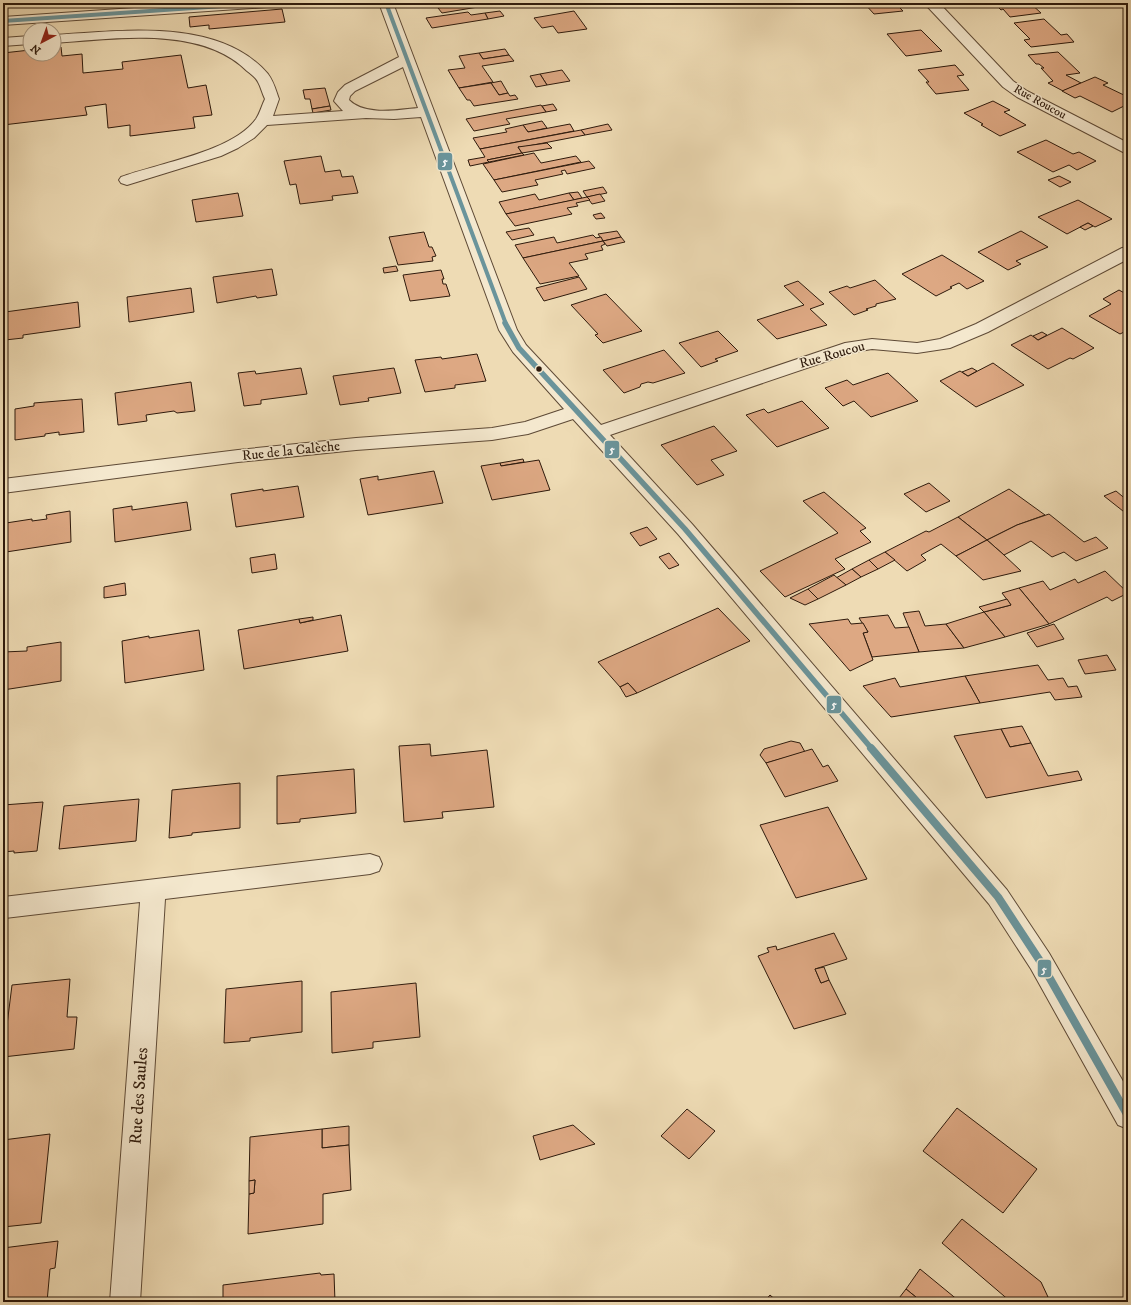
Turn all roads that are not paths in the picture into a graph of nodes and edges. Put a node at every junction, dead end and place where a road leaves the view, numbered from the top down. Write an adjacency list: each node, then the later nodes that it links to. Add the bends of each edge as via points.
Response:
1 (267, 3): 4 (street)
2 (386, 3): 8 (street)
3 (931, 3): 12 (street, Rue Roucou, via 1008,84 1022,94)
4 (3, 21)
5 (62, 39): 11 (street, via 149,34 180,36 213,44 243,58 263,77 272,99)
6 (22, 41): 7 (street)
7 (3, 42)
8 (407, 59): 9 (street); 10 (street, via 358,84 343,95 341,101 344,105 352,110)
9 (427, 112): 10 (street); 15 (street, via 508,330 526,357)
10 (370, 114): 11 (street)
11 (262, 121): 13 (street, via 239,141 218,151)
12 (1128, 150)
13 (127, 180)
14 (1128, 252): 16 (street, Rue Roucou, via 982,328 944,344 917,348 872,344 851,347)
15 (577, 412): 16 (street); 17 (street, Rue de la Calèche, via 534,426 492,434 238,456)
16 (597, 433): 21 (street, via 685,529 998,897 1040,961)
17 (3, 486)
18 (370, 864): 19 (street)
19 (153, 889): 20 (street); 22 (street, Rue des Saules)
20 (5, 907)
21 (1128, 1116)
22 (125, 1302)

